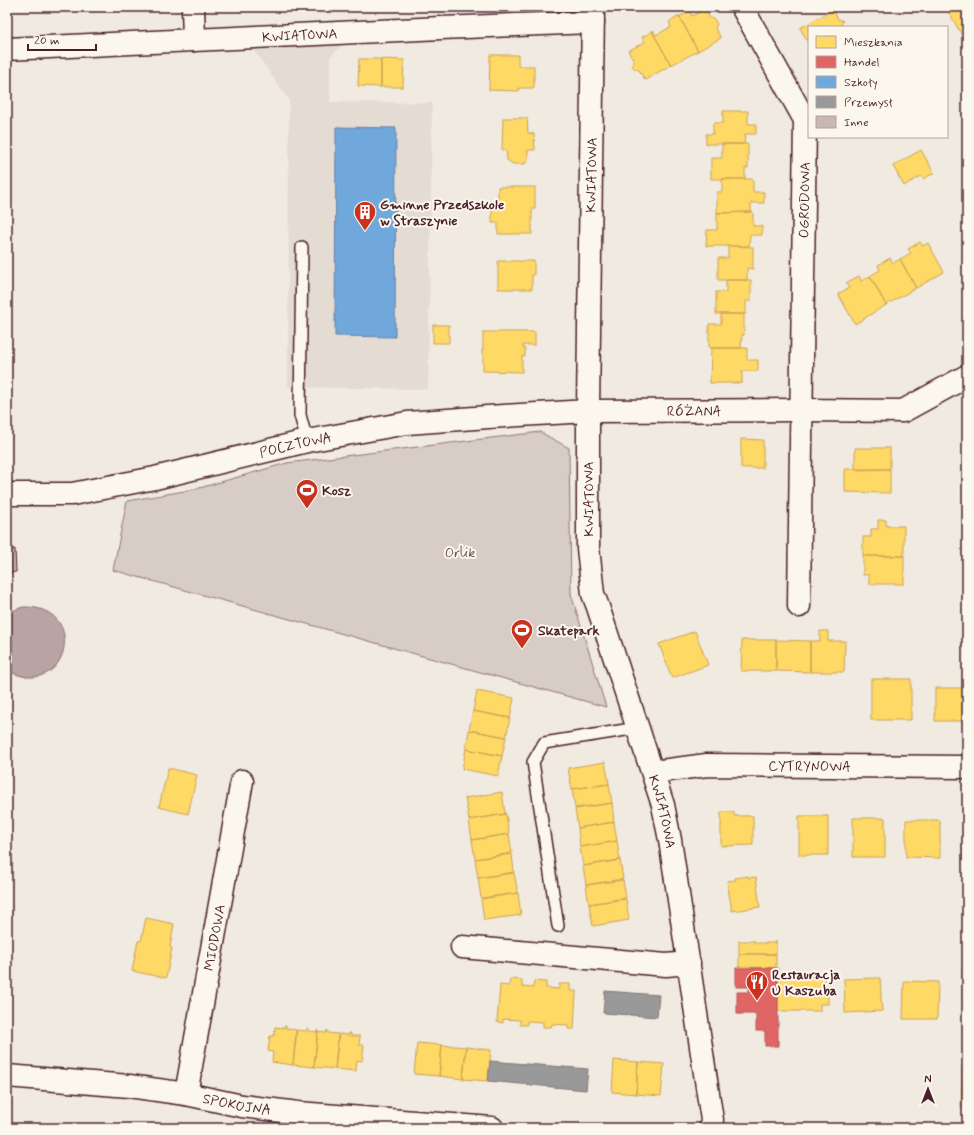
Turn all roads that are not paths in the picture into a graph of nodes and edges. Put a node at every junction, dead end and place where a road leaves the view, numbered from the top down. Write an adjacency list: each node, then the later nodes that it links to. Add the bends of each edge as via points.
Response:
1 (193, 7): 4 (street)
2 (742, 7): 8 (street, OGRODOWA, via 805,120)
3 (593, 14): 4 (street, KWIATOWA, via 425,29); 9 (street, KWIATOWA)
4 (194, 40): 5 (street, KWIATOWA)
5 (7, 49)
6 (302, 247): 10 (lane, via 300,415)
7 (967, 376): 8 (street, RÓŻANA, via 902,411)
8 (801, 410): 9 (street, RÓŻANA); 12 (street)
9 (588, 411): 10 (street, POCZTOWA, via 407,423); 13 (street, KWIATOWA, via 588,548 592,594)
10 (307, 441): 11 (street, POCZTOWA, via 155,478 72,494)
11 (7, 494)
12 (799, 606)
13 (638, 728): 15 (street, KWIATOWA); 17 (lane, via 544,743 533,762)
14 (967, 767): 15 (street, CYTRYNOWA, via 707,765)
15 (653, 772): 19 (street, KWIATOWA, via 670,840)
16 (242, 781): 21 (street, MIODOWA)
17 (558, 926)
18 (462, 947): 19 (street, via 666,965)
19 (688, 963): 24 (street, KWIATOWA, via 712,1120)
20 (7, 1076): 21 (street, SPOKOJNA, via 128,1086)
21 (186, 1094): 22 (street, SPOKOJNA)
22 (297, 1121): 23 (street, SPOKOJNA)
23 (492, 1128)
24 (711, 1128)

